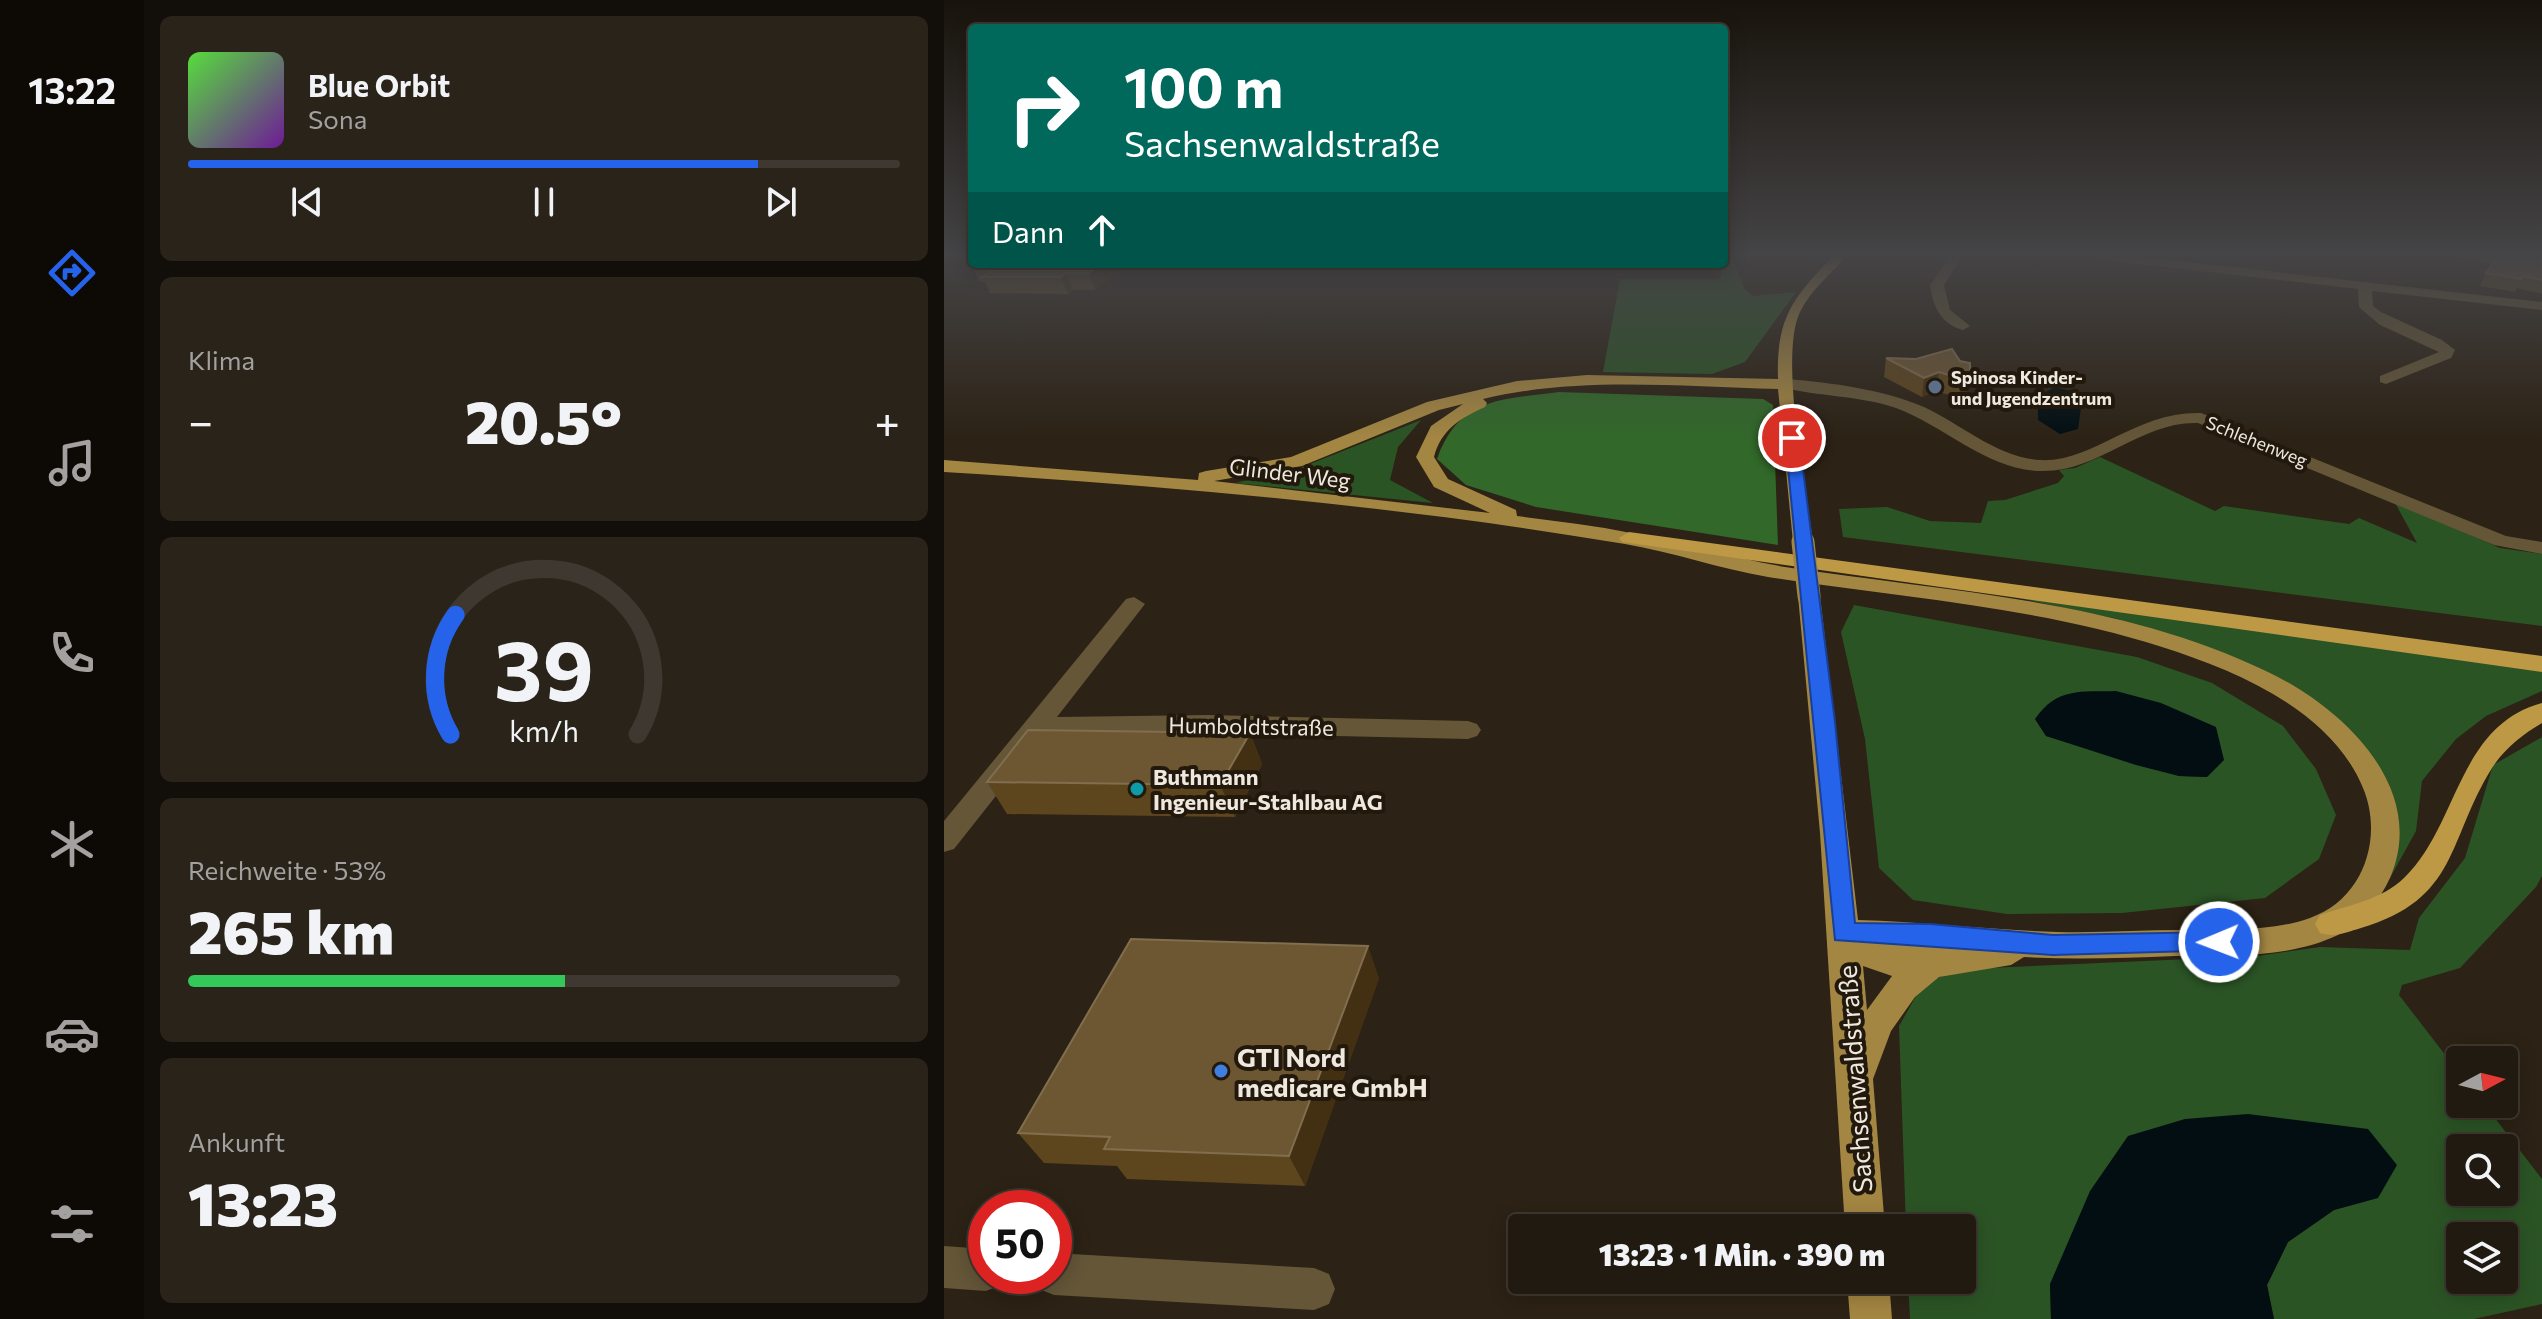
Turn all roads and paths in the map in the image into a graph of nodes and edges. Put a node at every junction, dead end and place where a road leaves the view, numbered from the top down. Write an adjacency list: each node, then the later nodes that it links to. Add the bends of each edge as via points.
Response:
1 (1791, 317): 5 (main road, Sachsenwaldstraße)
2 (1946, 317): 4 (street)
3 (2376, 317): 6 (street, via 2447,350 2446,355)
4 (1963, 326)
5 (1786, 352): 7 (main road, via 1764,373); 8 (main road, Sachsenwaldstraße)
6 (2386, 379)
7 (1743, 381): 8 (main road); 10 (main road, via 1587,380 1517,386 1433,406 1295,462 1233,474)
8 (1788, 388): 11 (main road, via 1560,385 1488,399 1439,427 1425,457 1441,483); 13 (street, Schlehenweg, via 1885,400 2015,460 2042,466 2066,462 2165,418 2201,418 2501,541); 21 (main road, Sachsenwaldstraße, bridge)
9 (944, 466): 10 (main road, Glinder Weg)
10 (1147, 480): 11 (main road, Glinder Weg)
11 (1541, 526): 12 (main road, Glinder Weg)
12 (1629, 538): 15 (highway); 20 (main road, Glinder Weg, via 1768,570 2062,615 2164,640 2279,688 2311,708 2353,748 2370,773 2387,819 2379,872 2356,905)
13 (2542, 548)
14 (1134, 604): 17 (street)
15 (2542, 664)
16 (2542, 711): 20 (highway, via 2520,721 2488,750 2424,880 2384,908)
17 (1034, 726): 18 (street, Humboldtstraße); 19 (street)
18 (1468, 730)
19 (944, 841)
20 (2331, 924): 22 (main road, via 2219,942)
21 (1844, 933): 22 (main road); 23 (main road, via 1874,960 1897,965); 24 (main road, Sachsenwaldstraße)
22 (2053, 945): 23 (main road)
23 (1935, 962): 24 (main road, via 1894,993)
24 (1855, 1080): 25 (main road, Sachsenwaldstraße)
25 (1864, 1214)
26 (944, 1267): 27 (street)
27 (968, 1269)
28 (1072, 1275): 29 (street)
29 (1314, 1289)
30 (1869, 1294): 31 (main road)
31 (1871, 1319)

